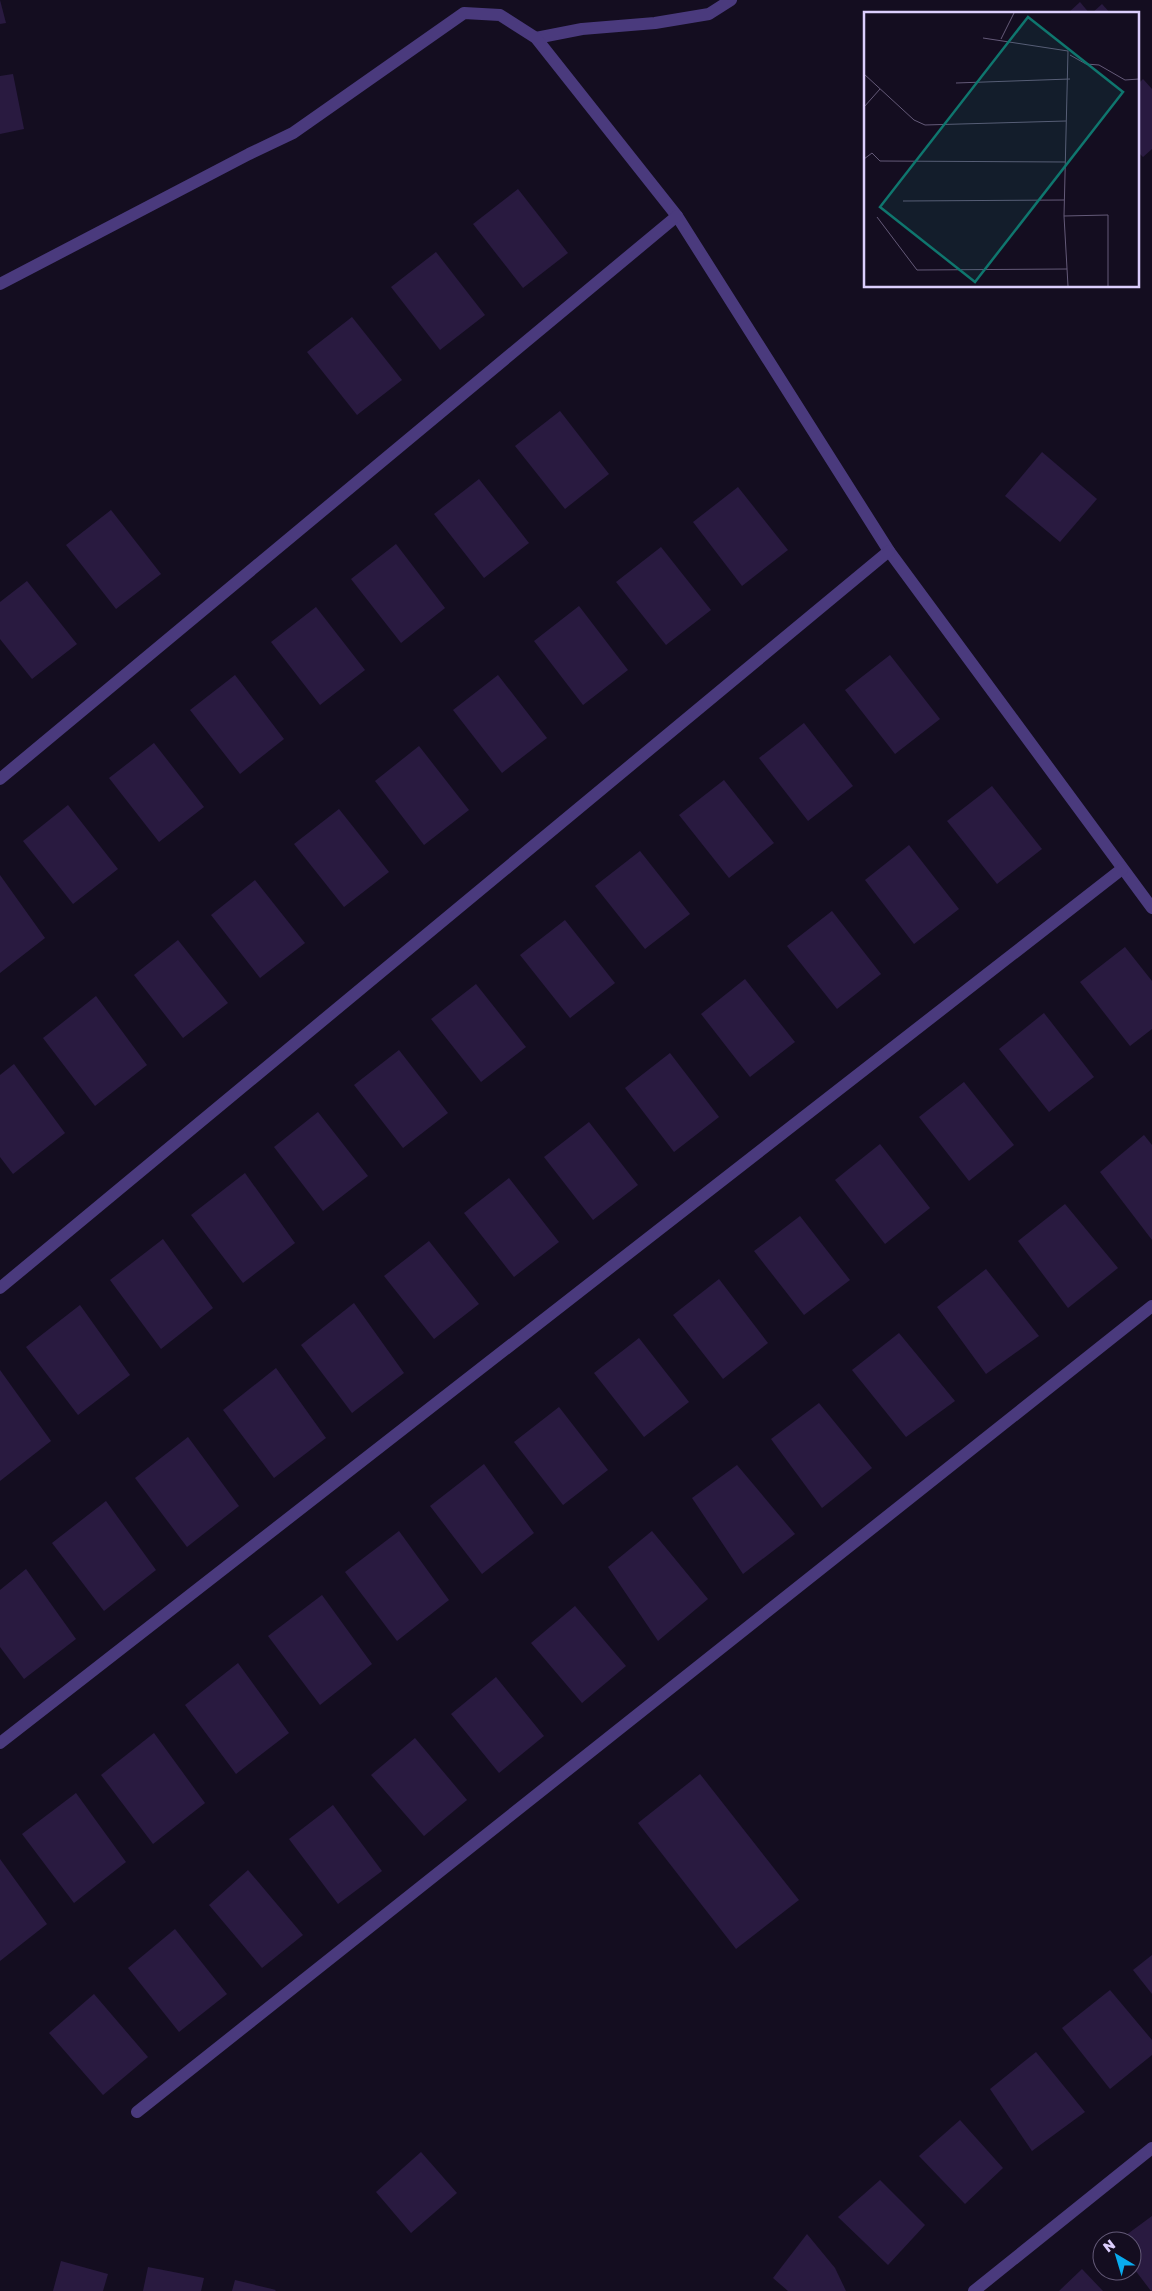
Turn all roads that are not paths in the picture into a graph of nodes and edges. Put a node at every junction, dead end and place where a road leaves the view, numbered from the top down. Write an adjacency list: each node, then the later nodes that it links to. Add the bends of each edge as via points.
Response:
1 (731, 0): 2 (street, via 709,14 655,23 582,29)
2 (536, 38): 3 (street); 4 (street, via 500,15 464,13 293,133)
3 (677, 216): 5 (street); 6 (street)
4 (0, 284)
5 (890, 551): 7 (street); 9 (street)
6 (0, 779)
7 (1122, 869): 8 (street); 11 (street)
8 (1152, 908)
9 (0, 1288)
10 (1152, 1306): 12 (street)
11 (0, 1743)
12 (137, 2112)
13 (1152, 2148): 14 (street)
14 (974, 2291)

